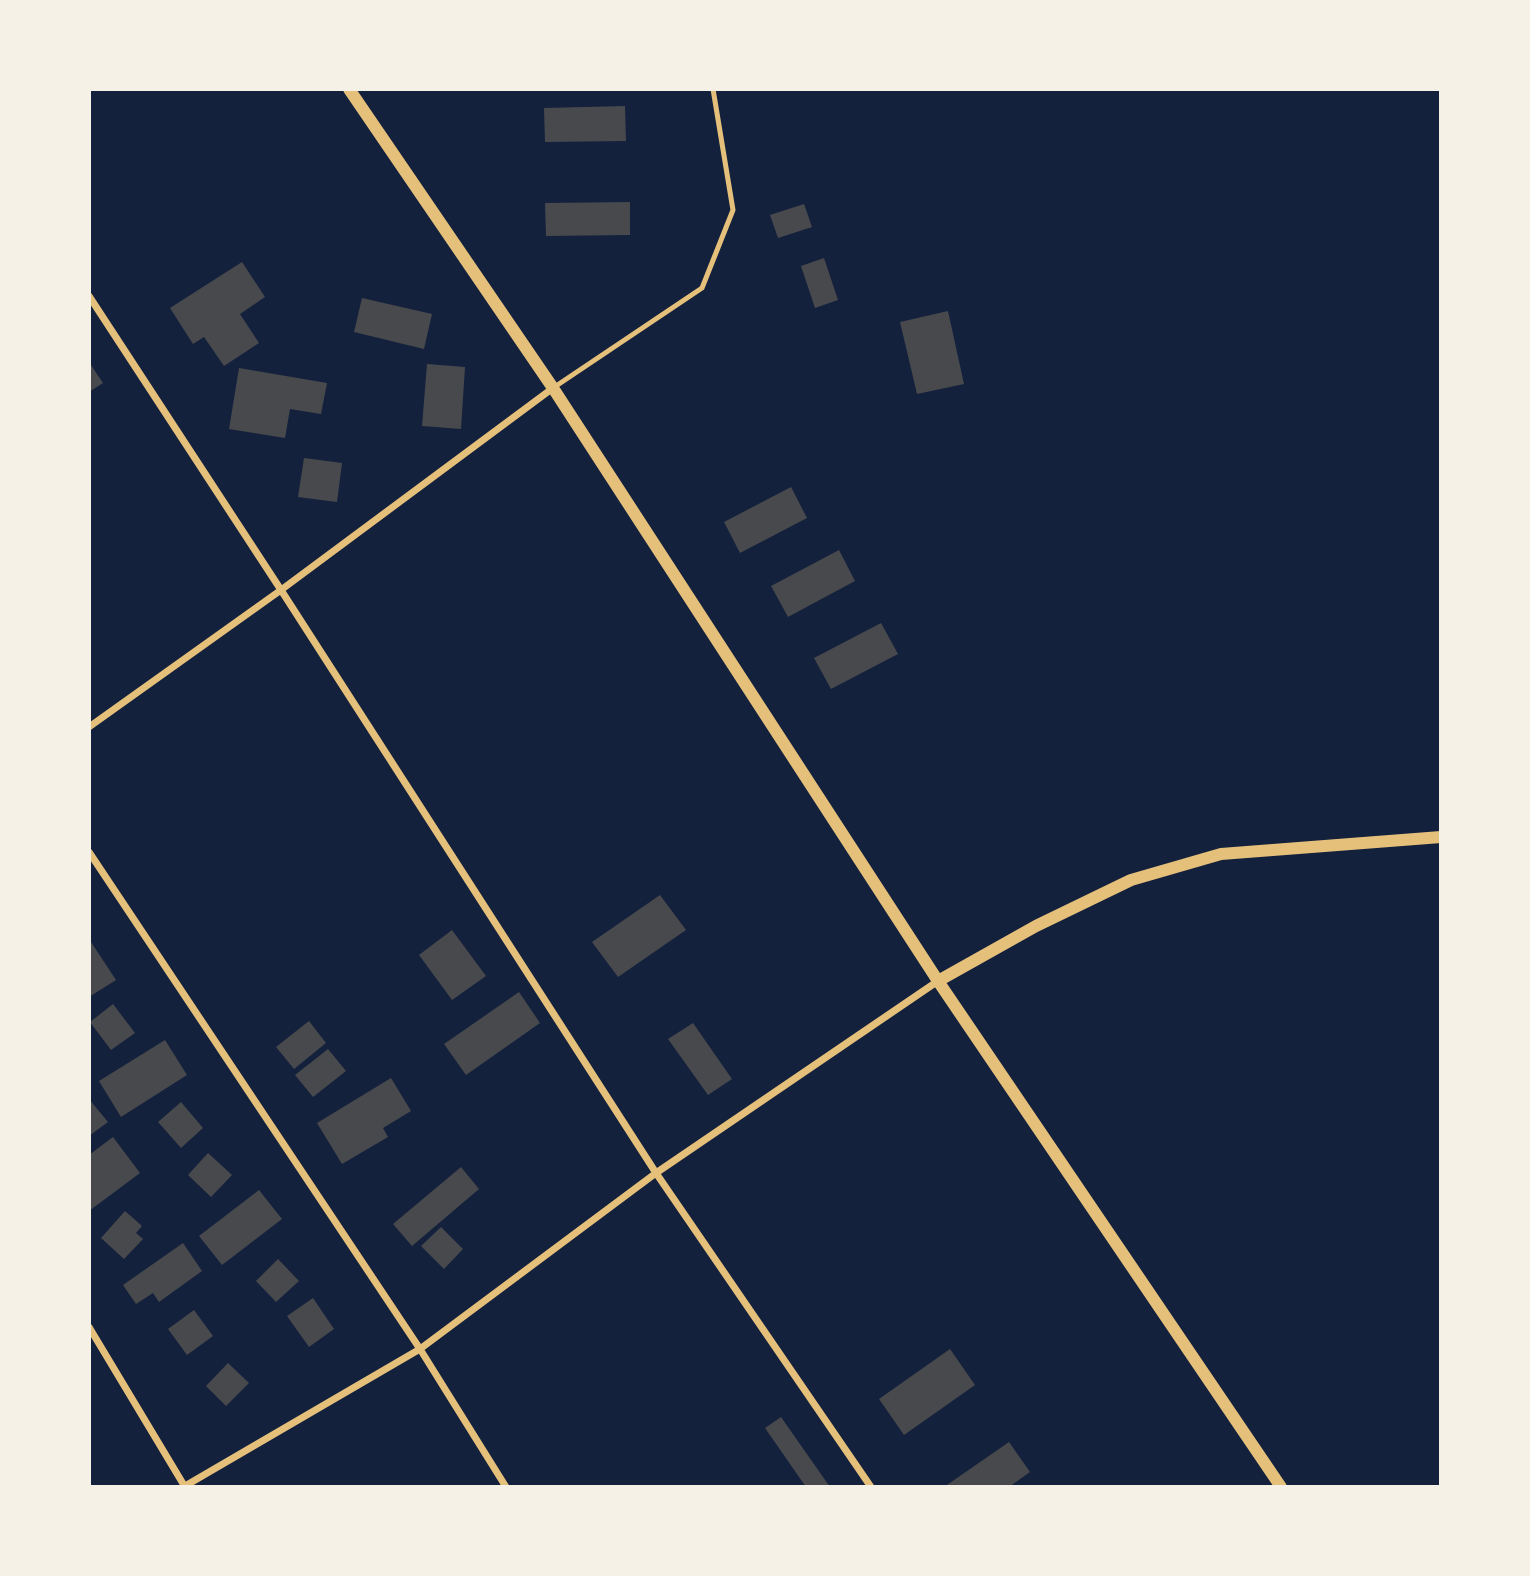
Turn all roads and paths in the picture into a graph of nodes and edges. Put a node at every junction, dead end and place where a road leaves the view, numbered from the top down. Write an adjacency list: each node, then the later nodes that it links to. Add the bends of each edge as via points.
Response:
1 (349, 89): 4 (street)
2 (713, 89): 4 (lane, via 733,210 702,288)
3 (89, 296): 5 (street)
4 (553, 388): 5 (street); 9 (street)
5 (281, 590): 6 (street); 10 (street)
6 (89, 727)
7 (1441, 837): 9 (street, via 1221,854 1131,880)
8 (89, 852): 12 (street)
9 (938, 981): 10 (street); 16 (street)
10 (656, 1173): 12 (street); 15 (street)
11 (89, 1327): 13 (street)
12 (420, 1349): 13 (street); 14 (street)
13 (185, 1487)
14 (506, 1487)
15 (871, 1487)
16 (1281, 1487)

